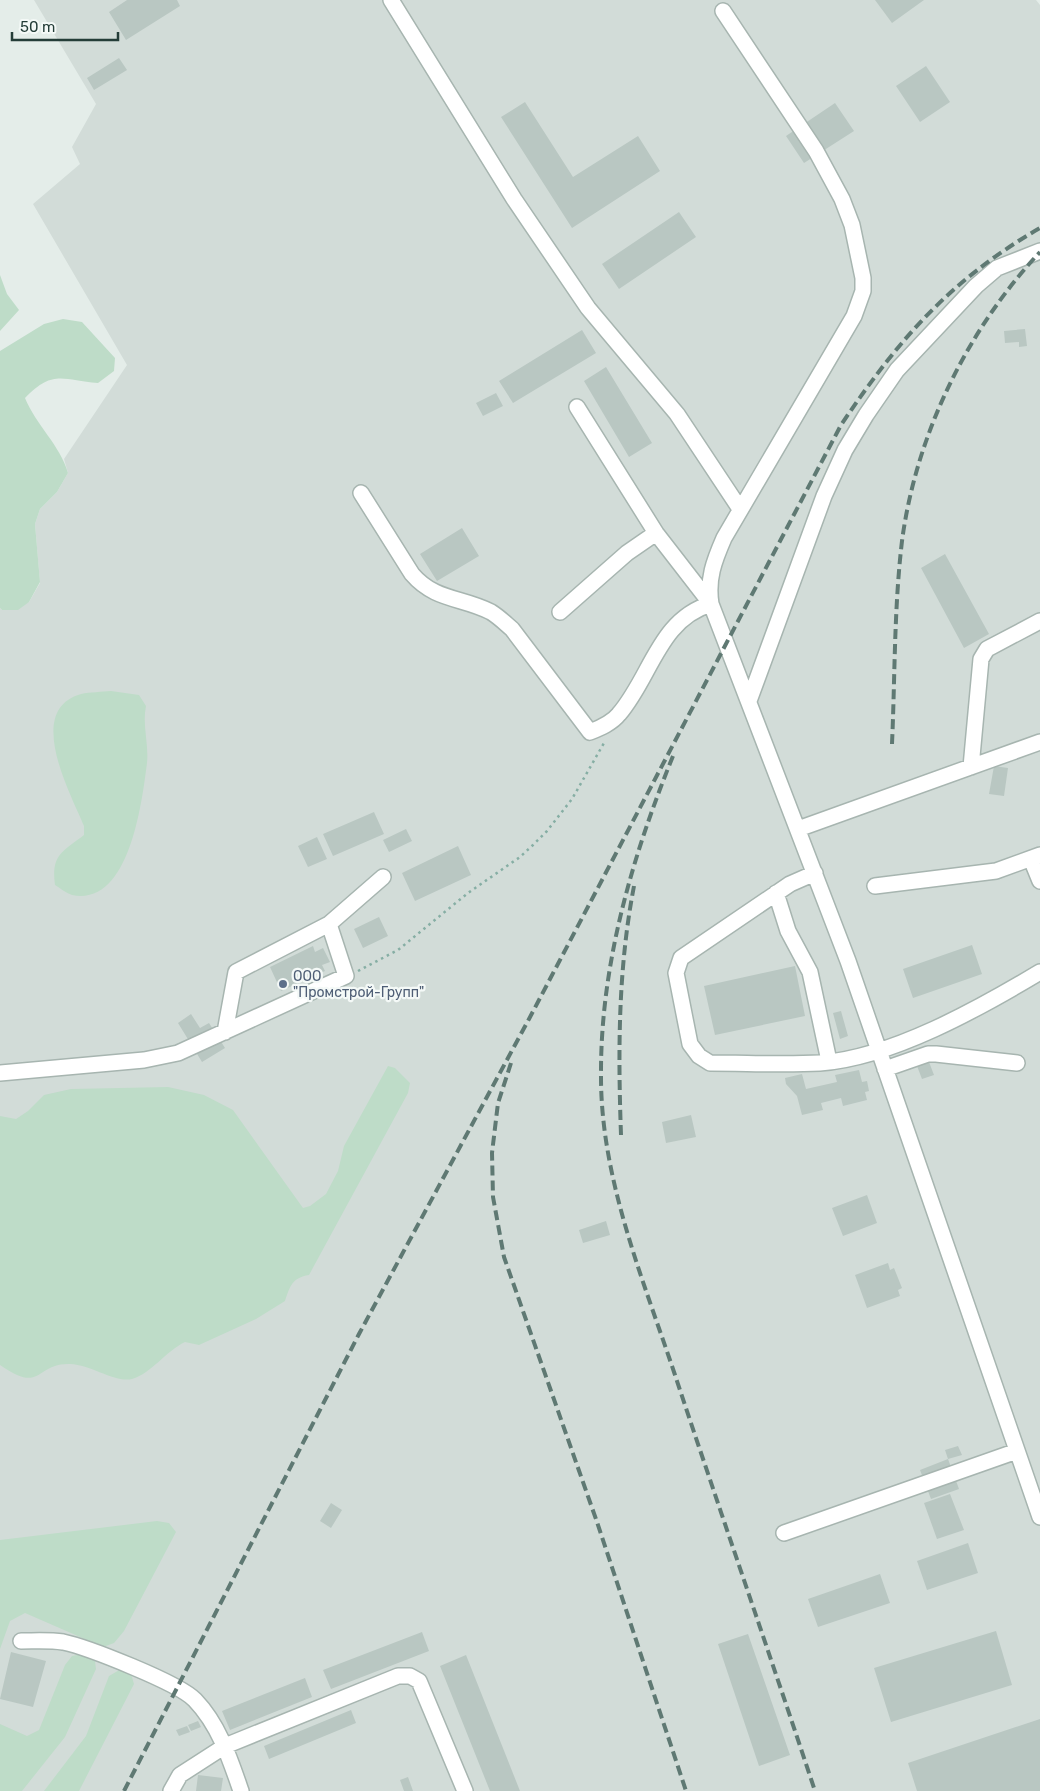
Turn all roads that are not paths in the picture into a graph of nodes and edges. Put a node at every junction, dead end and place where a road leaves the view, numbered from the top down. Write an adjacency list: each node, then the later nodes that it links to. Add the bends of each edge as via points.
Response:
1 (391, 0): 6 (street, via 514,199 588,308 677,414)
2 (723, 11): 6 (street, via 832,177 852,224 863,278 863,291 854,316)
3 (1040, 251): 11 (street, via 998,268 976,286 897,370 866,415 845,450 824,496)
4 (577, 407): 7 (street)
5 (361, 493): 8 (street, via 421,585 433,593 490,612 512,629 590,732 619,715 679,621 695,609)
6 (740, 509): 8 (street, via 714,560 708,587)
7 (656, 533): 8 (street); 9 (street, via 627,553)
8 (711, 604): 11 (street)
9 (560, 612)
10 (1040, 621): 13 (street, via 987,650 981,659)
11 (749, 701): 14 (street)
12 (1040, 742): 13 (street)
13 (971, 767): 14 (street)
14 (798, 829): 16 (street)
15 (1035, 857): 18 (street); 19 (street, via 996,871)
16 (815, 873): 20 (street); 24 (street)
17 (383, 877): 21 (street)
18 (1040, 881)
19 (875, 886)
20 (776, 893): 25 (street, via 788,931 810,972); 25 (street, via 680,958 676,973 690,1044 699,1056 710,1062)
21 (329, 924): 23 (street, via 236,972); 23 (street, via 346,976)
22 (1040, 972): 24 (street, via 977,1008)
23 (225, 1032): 28 (street, via 165,1056)
24 (878, 1050): 25 (street); 27 (street)
25 (830, 1061)
26 (1017, 1063): 27 (street, via 936,1054)
27 (885, 1068): 29 (street)
28 (0, 1073)
29 (1017, 1451): 30 (street); 31 (street)
30 (1040, 1517)
31 (784, 1533)
32 (21, 1641): 33 (street, via 51,1641 76,1646 171,1684 202,1707)
33 (225, 1746): 34 (street, via 180,1775); 35 (street); 36 (street, via 398,1676 410,1676 420,1681)
34 (171, 1791)
35 (242, 1791)
36 (465, 1791)

